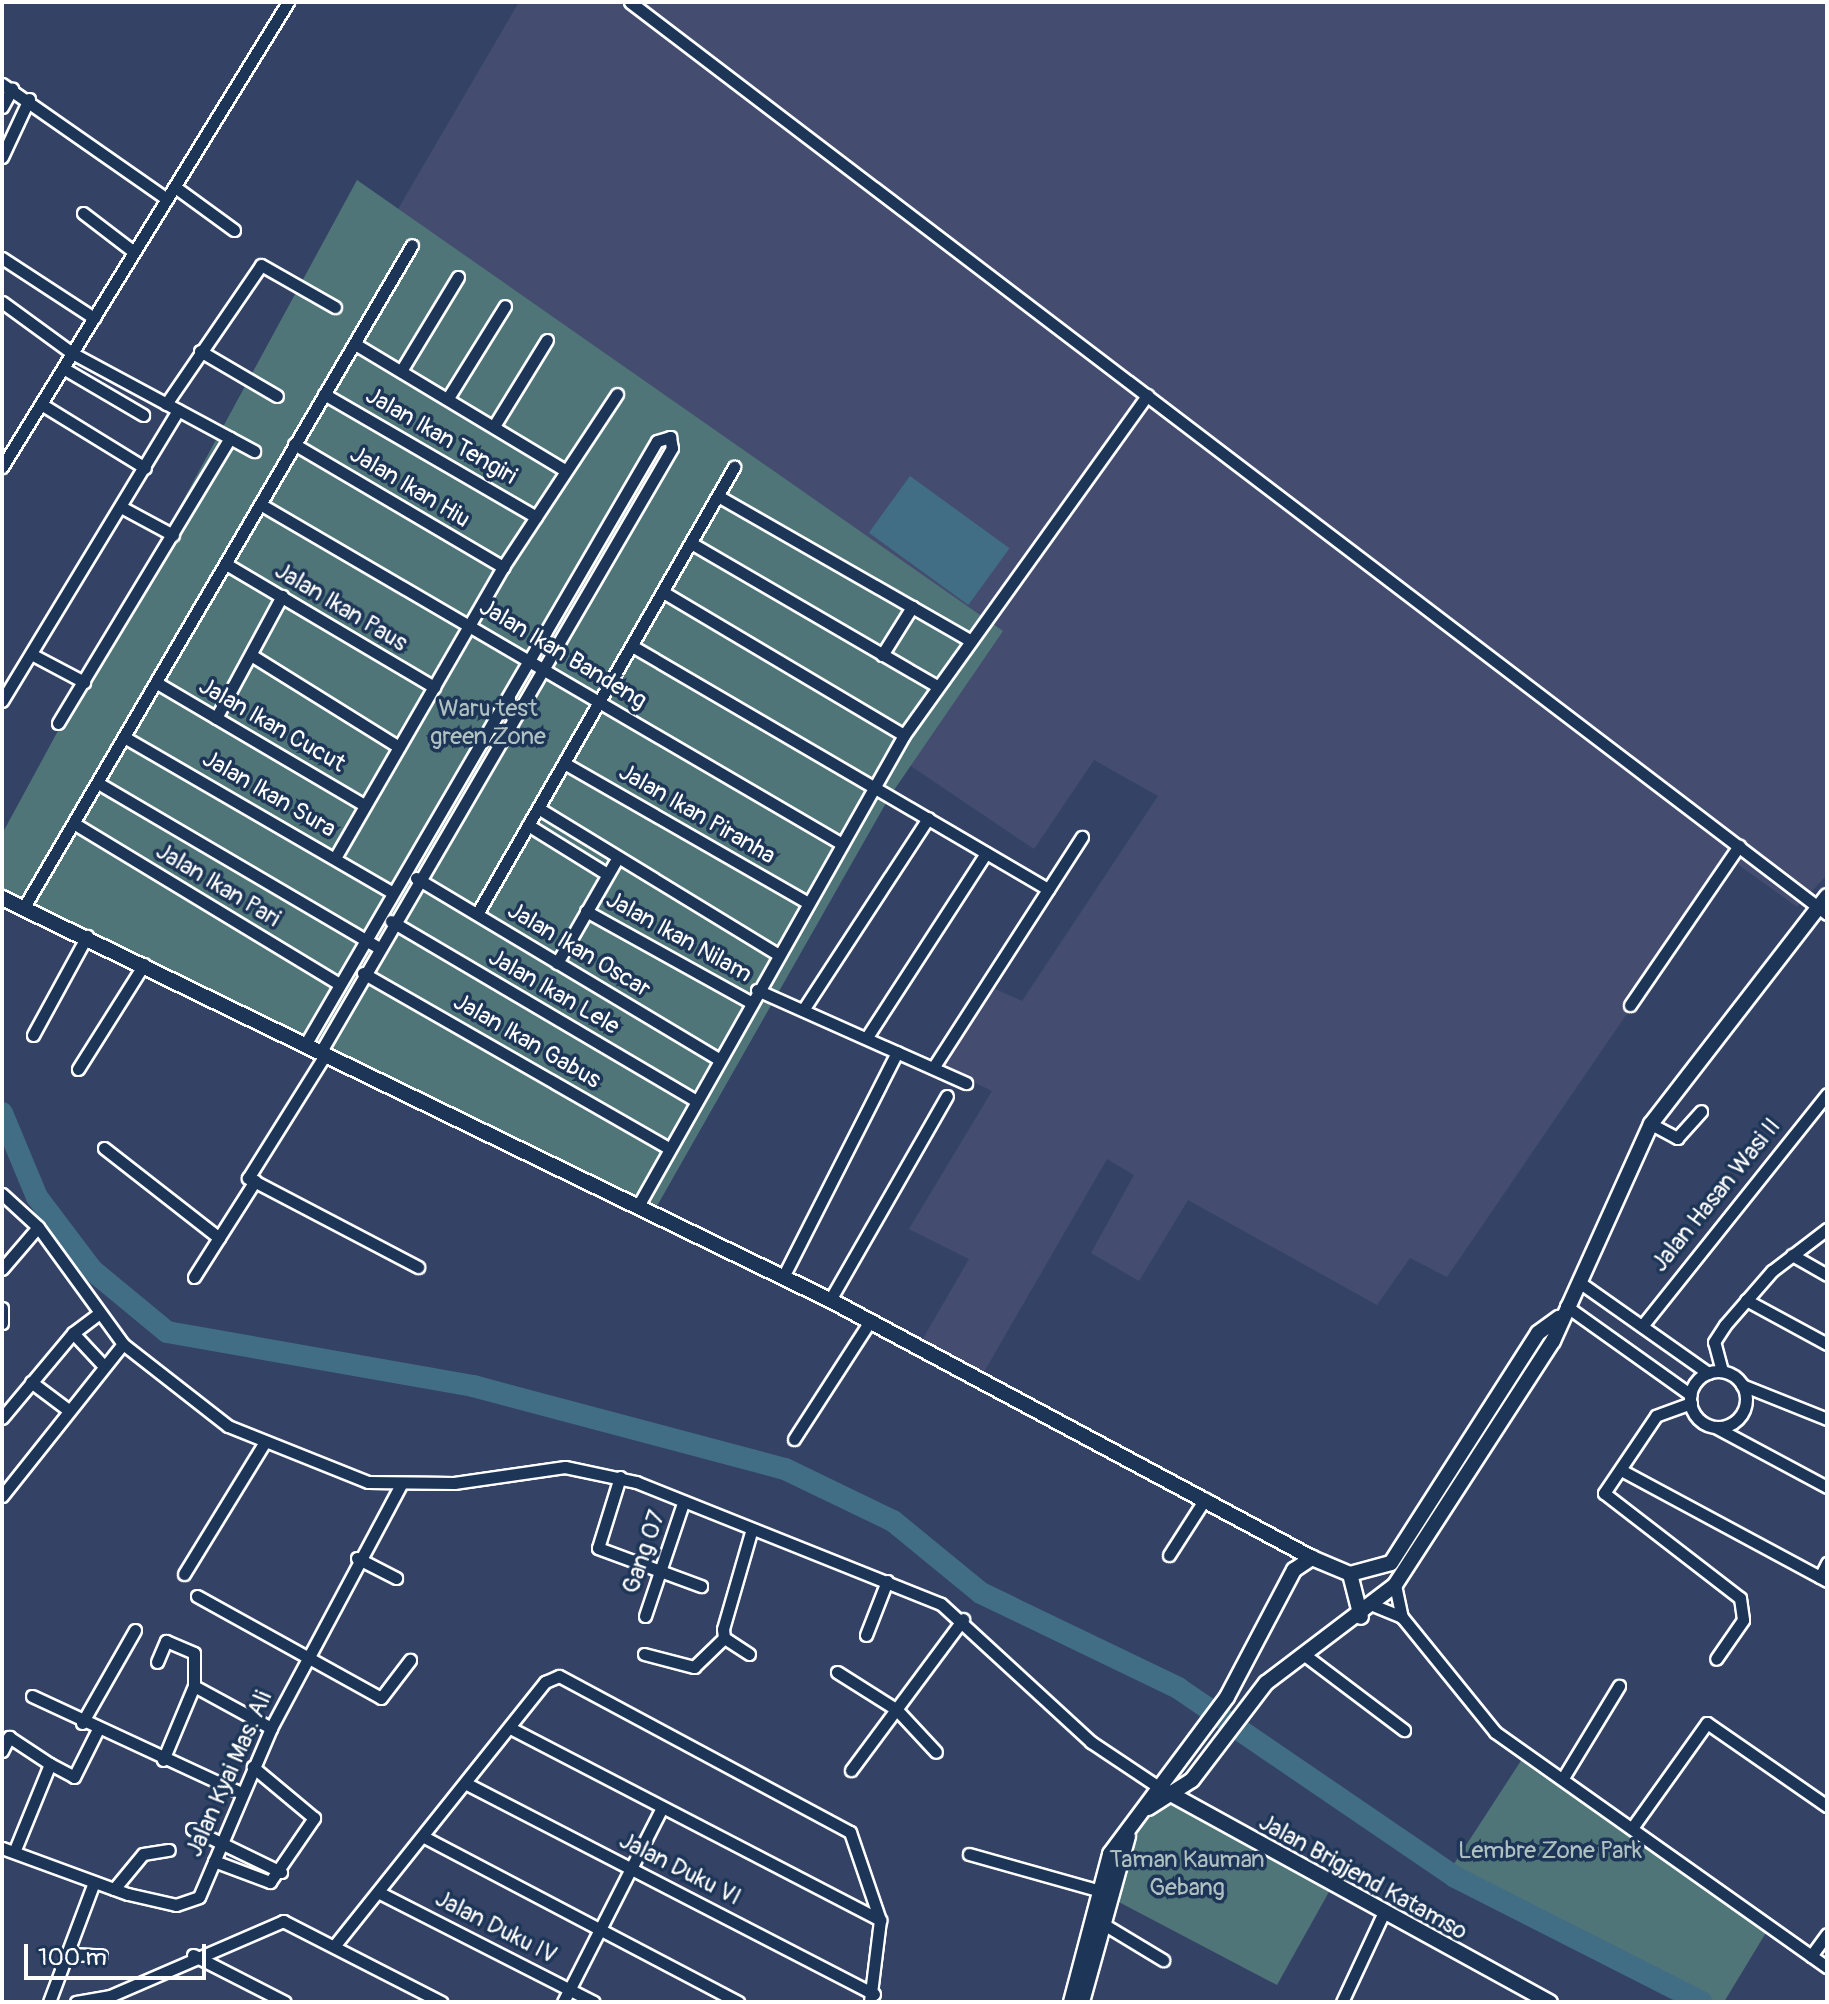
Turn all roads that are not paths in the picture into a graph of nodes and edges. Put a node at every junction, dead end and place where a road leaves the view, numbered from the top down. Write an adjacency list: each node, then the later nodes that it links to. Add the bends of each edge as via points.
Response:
1 (288, 2): 7 (street)
2 (630, 2): 29 (street)
3 (7, 87): 4 (street); 5 (street)
4 (29, 99): 6 (street); 8 (street)
5 (2, 107)
6 (2, 157)
7 (175, 187): 8 (street); 10 (street)
8 (167, 199): 12 (street)
9 (83, 213): 12 (street)
10 (234, 230)
11 (412, 245): 20 (street)
12 (134, 252): 18 (street)
13 (2, 258): 18 (street)
14 (458, 277): 24 (street)
15 (2, 302): 22 (street)
16 (505, 306): 28 (street)
17 (335, 307): 21 (street, via 261,265)
18 (94, 318): 22 (street)
19 (547, 340): 34 (street)
20 (355, 344): 24 (street); 25 (street)
21 (200, 351): 27 (street); 31 (street)
22 (72, 353): 23 (street); 31 (street)
23 (63, 368): 30 (street); 33 (street)
24 (401, 371): 28 (street)
25 (324, 394): 36 (street); 45 (street, Jalan Ikan Tengiri)
26 (617, 394): 41 (street)
27 (277, 396)
28 (448, 398): 34 (street)
29 (1143, 400): 56 (street); 86 (street)
30 (41, 404): 38 (street); 40 (street)
31 (166, 404): 32 (street)
32 (178, 410): 35 (street); 40 (street)
33 (143, 415)
34 (494, 426): 41 (street)
35 (230, 438): 37 (street); 46 (street)
36 (294, 444): 43 (street); 51 (street, Jalan Ikan Hiu)
37 (254, 451)
38 (2, 467)
39 (734, 467): 42 (street)
40 (145, 468): 44 (street)
41 (566, 471): 45 (street)
42 (718, 496): 47 (street); 54 (street)
43 (260, 504): 50 (street); 55 (street, Jalan Ikan Bandeng)
44 (121, 507): 46 (street); 58 (street)
45 (536, 517): 51 (street)
46 (173, 535): 63 (street)
47 (691, 543): 52 (street); 60 (street)
48 (596, 544): 49 (street); 49 (street, via 659,439 670,437 672,448); 61 (street)
49 (610, 552): 62 (street)
50 (226, 564): 53 (street, Jalan Ikan Paus); 64 (street)
51 (503, 567): 55 (street)
52 (663, 592): 57 (street); 71 (street)
53 (282, 596): 59 (street); 66 (street, Jalan Ikan Paus)
54 (912, 607): 56 (street); 60 (street)
55 (469, 625): 61 (street, Jalan Ikan Bandeng); 66 (street)
56 (969, 640): 65 (street)
57 (632, 646): 68 (street); 76 (street)
58 (33, 655): 63 (street); 67 (street)
59 (251, 655): 69 (street); 73 (street)
60 (882, 655): 65 (street)
61 (526, 659): 62 (street, Jalan Ikan Bandeng); 77 (street)
62 (540, 668): 68 (street, Jalan Ikan Bandeng); 78 (street)
63 (84, 682): 70 (street)
64 (157, 683): 69 (street, Jalan Ikan Cucut); 72 (street)
65 (935, 685): 71 (street)
66 (434, 687): 73 (street)
67 (2, 701)
68 (599, 701): 74 (street); 85 (street, Jalan Ikan Bandeng)
69 (216, 718): 79 (street, Jalan Ikan Cucut)
70 (58, 723)
71 (904, 735): 76 (street)
72 (124, 737): 75 (street); 89 (street, Jalan Ikan Sura)
73 (399, 747): 79 (street)
74 (564, 763): 80 (street); 95 (street, Jalan Ikan Piranha)
75 (98, 783): 82 (street); 102 (street)
76 (874, 786): 81 (street); 85 (street)
77 (451, 790): 78 (street); 93 (street)
78 (464, 797): 91 (street)
79 (364, 805): 89 (street)
80 (538, 808): 83 (street); 88 (street)
81 (928, 818): 87 (street); 112 (street)
82 (75, 824): 97 (street); 108 (street, Jalan Ikan Pari)
83 (528, 825): 90 (street); 99 (street)
84 (1082, 837): 92 (street)
85 (842, 844): 95 (street)
86 (1739, 846): 96 (street); 111 (street)
87 (986, 853): 92 (street); 114 (street)
88 (618, 857): 90 (street); 104 (street)
89 (335, 858): 93 (street, Jalan Ikan Sura)
90 (607, 874): 98 (street)
91 (416, 878): 99 (street, Jalan Ikan Oscar); 100 (street)
92 (1048, 889): 119 (street)
93 (391, 892): 102 (street)
94 (2, 898): 97 (main road)
95 (808, 903): 104 (street)
96 (1824, 905): 126 (main road, via 1799,929)
97 (24, 907): 101 (main road)
98 (586, 911): 105 (street); 110 (street, Jalan Ikan Nilam)
99 (477, 914): 105 (street, Jalan Ikan Oscar)
100 (391, 921): 103 (street); 124 (street, Jalan Ikan Lele)
101 (87, 936): 106 (main road); 113 (street)
102 (363, 939): 103 (street); 108 (street)
103 (377, 947): 107 (street)
104 (777, 954): 109 (street)
105 (557, 963): 118 (street, Jalan Ikan Oscar)
106 (144, 964): 115 (main road); 120 (street)
107 (363, 973): 117 (street); 128 (street, Jalan Ikan Gabus)
108 (338, 983): 115 (street)
109 (757, 990): 110 (street); 112 (street)
110 (750, 1002): 118 (street)
111 (1630, 1005)
112 (803, 1010): 114 (street)
113 (33, 1035)
114 (867, 1037): 116 (street)
115 (305, 1045): 117 (main road)
116 (897, 1052): 119 (street); 140 (street)
117 (322, 1054): 129 (street, via 248,1175); 131 (main road)
118 (718, 1059): 124 (street)
119 (933, 1068): 121 (street)
120 (78, 1069)
121 (961, 1081)
122 (1827, 1094): 149 (street, Jalan Hasan Wasi II)
123 (947, 1096): 142 (street)
124 (695, 1100): 128 (street)
125 (1701, 1111): 126 (street, via 1677,1138)
126 (1651, 1124): 141 (main road)
127 (104, 1148): 134 (street)
128 (668, 1148): 131 (street)
129 (255, 1181): 134 (street); 136 (street)
130 (2, 1194): 133 (street)
131 (638, 1206): 140 (main road)
132 (1827, 1229): 135 (street)
133 (33, 1232): 137 (street); 148 (street)
134 (219, 1238): 139 (street)
135 (1792, 1255): 138 (street); 143 (street)
136 (418, 1267)
137 (2, 1269)
138 (1827, 1275)
139 (194, 1277)
140 (783, 1277): 142 (main road)
141 (1579, 1282): 145 (main road); 149 (street)
142 (830, 1300): 146 (main road)
143 (1746, 1300): 150 (street); 152 (street, via 1714,1342)
144 (2, 1308): 147 (street)
145 (1562, 1312): 156 (street); 179 (main road, via 1538,1333 1391,1563); 183 (main road, via 1497,1433)
146 (870, 1321): 161 (street); 168 (main road)
147 (2, 1323)
148 (85, 1323): 151 (street); 151 (street); 154 (street)
149 (1642, 1326): 153 (street)
150 (1827, 1344)
151 (112, 1354): 157 (street); 162 (street)
152 (1722, 1371): 153 (street); 155 (street)
153 (1708, 1373): 156 (street)
154 (31, 1382): 157 (street); 158 (street)
155 (1742, 1385): 159 (street); 160 (street, via 1744,1411 1732,1423)
156 (1691, 1399): 160 (street); 163 (street, via 1656,1416)
157 (67, 1409): 167 (street)
158 (2, 1418)
159 (1827, 1419)
160 (1714, 1426): 166 (street)
161 (794, 1439)
162 (262, 1448): 165 (street, via 348,1477); 178 (street)
163 (1621, 1470): 181 (street); 198 (street, via 1604,1493 1743,1602 1743,1620)
164 (620, 1477): 165 (street, via 565,1467); 169 (street); 177 (street, via 598,1548)
165 (400, 1486): 173 (street, Jalan Kyai Mas. Ali)
166 (1827, 1487)
167 (2, 1496)
168 (1205, 1499): 171 (main road); 172 (street)
169 (683, 1503): 170 (street); 177 (street, Gang 07)
170 (751, 1532): 182 (street); 193 (street)
171 (1289, 1546): 174 (main road); 176 (main road)
172 (1169, 1555)
173 (357, 1558): 180 (street); 194 (street, Jalan Kyai Mas. Ali)
174 (1312, 1558): 176 (main road); 179 (main road)
175 (1827, 1563): 181 (street)
176 (1294, 1570): 201 (main road)
177 (662, 1571): 184 (street); 187 (street, Gang 07)
178 (184, 1574)
179 (1350, 1574): 188 (main road)
180 (396, 1578)
181 (1823, 1579)
182 (887, 1581): 190 (street); 192 (street)
183 (1395, 1585): 186 (main road); 189 (street)
184 (701, 1586)
185 (197, 1596): 194 (street)
186 (1375, 1606): 188 (main road); 189 (street)
187 (645, 1616)
188 (1361, 1617): 197 (main road)
189 (1402, 1617): 219 (street, via 1480,1718)
190 (963, 1619): 207 (street); 221 (street, via 1091,1742)
191 (135, 1630): 208 (street)
192 (866, 1635)
193 (724, 1638): 195 (street, via 694,1667); 196 (street)
194 (307, 1654): 199 (street, via 381,1698); 209 (street, Jalan Kyai Mas. Ali)
195 (644, 1654)
196 (749, 1654)
197 (1306, 1656): 203 (main road); 211 (street)
198 (1716, 1659)
199 (410, 1660)
200 (157, 1662): 204 (street, via 166,1641 194,1653)
201 (1245, 1666): 203 (main road); 221 (main road, via 1195,1741)
202 (837, 1672): 207 (street)
203 (1266, 1683): 223 (main road, via 1213,1756)
204 (194, 1686): 209 (street); 215 (street)
205 (1619, 1686): 219 (street)
206 (32, 1696): 208 (street)
207 (897, 1710): 214 (street); 218 (street)
208 (82, 1723): 212 (street)
209 (271, 1728): 217 (street, Jalan Kyai Mas. Ali)
210 (512, 1729): 220 (street); 225 (street); 243 (street, via 548,1678 565,1678 843,1826 858,1848)
211 (1404, 1730)
212 (97, 1731): 215 (street); 216 (street, via 74,1777)
213 (2, 1751): 216 (street, via 9,1737)
214 (936, 1752)
215 (163, 1760): 222 (street)
216 (50, 1764): 232 (street)
217 (253, 1767): 222 (street, Jalan Kyai Mas. Ali); 237 (street, via 314,1815)
218 (851, 1770)
219 (1563, 1778): 227 (street)
220 (467, 1784): 230 (street); 236 (street, Jalan Duku VI)
221 (1157, 1786): 223 (main road, Jalan Brigjend Katamso); 226 (main road)
222 (241, 1793): 231 (street, Jalan Kyai Mas. Ali)
223 (1175, 1797): 226 (main road); 242 (main road, Jalan Brigjend Katamso)
224 (1827, 1806): 227 (street, via 1707,1723)
225 (662, 1808): 236 (street); 243 (street)
226 (1148, 1808): 229 (main road)
227 (1632, 1828): 251 (street)
228 (192, 1829): 231 (street)
229 (1128, 1836): 240 (main road, via 1110,1854); 244 (main road)
230 (424, 1837): 241 (street); 245 (street)
231 (221, 1842): 235 (street, Jalan Kyai Mas. Ali); 237 (street)
232 (8, 1850): 238 (street, Jalan Kyai Mas. Ali)
233 (169, 1850): 239 (street, via 143,1854)
234 (969, 1854): 240 (street)
235 (214, 1861): 237 (street, via 268,1882); 239 (street, Jalan Kyai Mas. Ali, via 200,1895 185,1904)
236 (631, 1869): 245 (street); 255 (street, Jalan Duku VI)
237 (281, 1872)
238 (94, 1882): 239 (street, Jalan Kyai Mas. Ali); 248 (street)
239 (114, 1889)
240 (1097, 1890): 264 (main road)
241 (378, 1892): 247 (street); 254 (street, Jalan Duku IV)
242 (1382, 1916): 266 (street); 267 (main road, Jalan Brigjend Katamso)
243 (880, 1920): 255 (street)
244 (1105, 1925): 252 (street); 265 (main road)
245 (600, 1931): 254 (street); 263 (street)
246 (1827, 1934): 251 (street)
247 (335, 1945): 250 (street, via 283,1921); 260 (street)
248 (66, 1954): 249 (street); 257 (street)
249 (101, 1955)
250 (193, 1955): 256 (street); 259 (street)
251 (1811, 1956): 253 (street)
252 (1163, 1960)
253 (1827, 1967)
254 (570, 1989): 261 (street); 262 (street, Jalan Duku IV)
255 (872, 1998)
256 (107, 2000): 258 (street)
257 (49, 2002)
258 (76, 2002)
259 (285, 2002)
260 (441, 2002)
261 (563, 2002)
262 (594, 2002)
263 (738, 2002)
264 (1071, 2002)
265 (1082, 2002)
266 (1342, 2002)
267 (1550, 2002)

